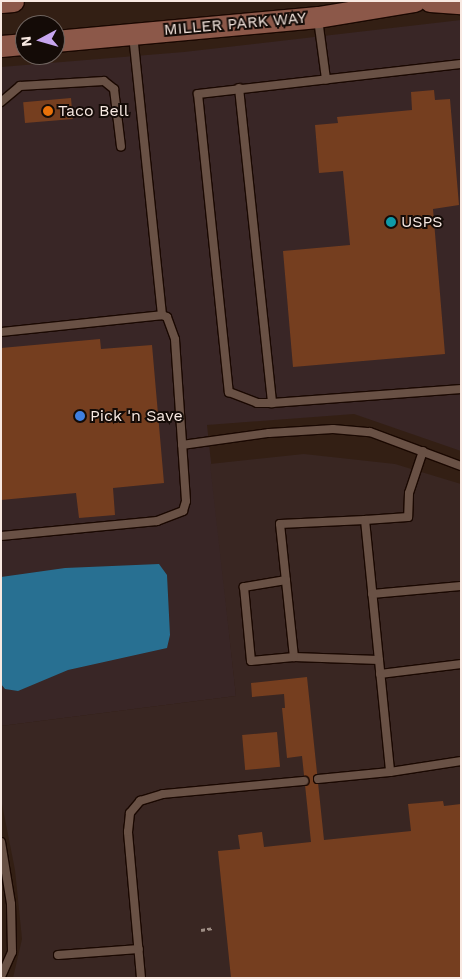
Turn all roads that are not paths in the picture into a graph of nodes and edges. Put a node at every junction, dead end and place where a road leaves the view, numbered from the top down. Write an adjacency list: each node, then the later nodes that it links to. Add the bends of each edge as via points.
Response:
1 (13, 1): 4 (main road)
2 (415, 1): 6 (main road, MILLER PARK WAY)
3 (430, 1): 5 (main road)
4 (1, 2)
5 (461, 4)
6 (317, 9): 7 (main road, MILLER PARK WAY); 12 (lane)
7 (133, 34): 8 (main road, MILLER PARK WAY); 16 (lane)
8 (65, 40)
9 (15, 45): 10 (main road)
10 (1, 46)
11 (461, 64): 12 (lane)
12 (326, 78): 13 (lane)
13 (239, 88): 19 (lane); 19 (lane, via 198,94 229,392 257,403)
14 (1, 102): 15 (lane, via 20,86 104,81 114,88)
15 (121, 147)
16 (162, 315): 17 (lane); 20 (lane, via 167,318 175,339)
17 (1, 332)
18 (461, 389): 19 (lane)
19 (272, 404)
20 (182, 445): 21 (lane, via 269,432 333,429 370,432); 24 (lane, via 186,501 183,511 157,521)
21 (423, 451): 22 (lane); 23 (lane, via 409,493 408,517)
22 (461, 466)
23 (365, 520): 25 (lane, via 280,524); 27 (lane)
24 (1, 536)
25 (286, 580): 28 (lane); 28 (lane, via 244,587 251,661)
26 (461, 586): 27 (lane)
27 (372, 594): 29 (lane)
28 (294, 657): 29 (lane)
29 (379, 660): 31 (lane)
30 (461, 664): 31 (lane)
31 (380, 674): 33 (lane)
32 (461, 761): 33 (lane)
33 (390, 772): 34 (lane)
34 (318, 779)
35 (304, 781): 37 (lane, via 163,794 140,800 130,812 128,832)
36 (1, 842): 39 (lane, via 11,904 12,952)
37 (139, 949): 38 (lane); 40 (lane)
38 (58, 956)
39 (1, 977)
40 (141, 978)

